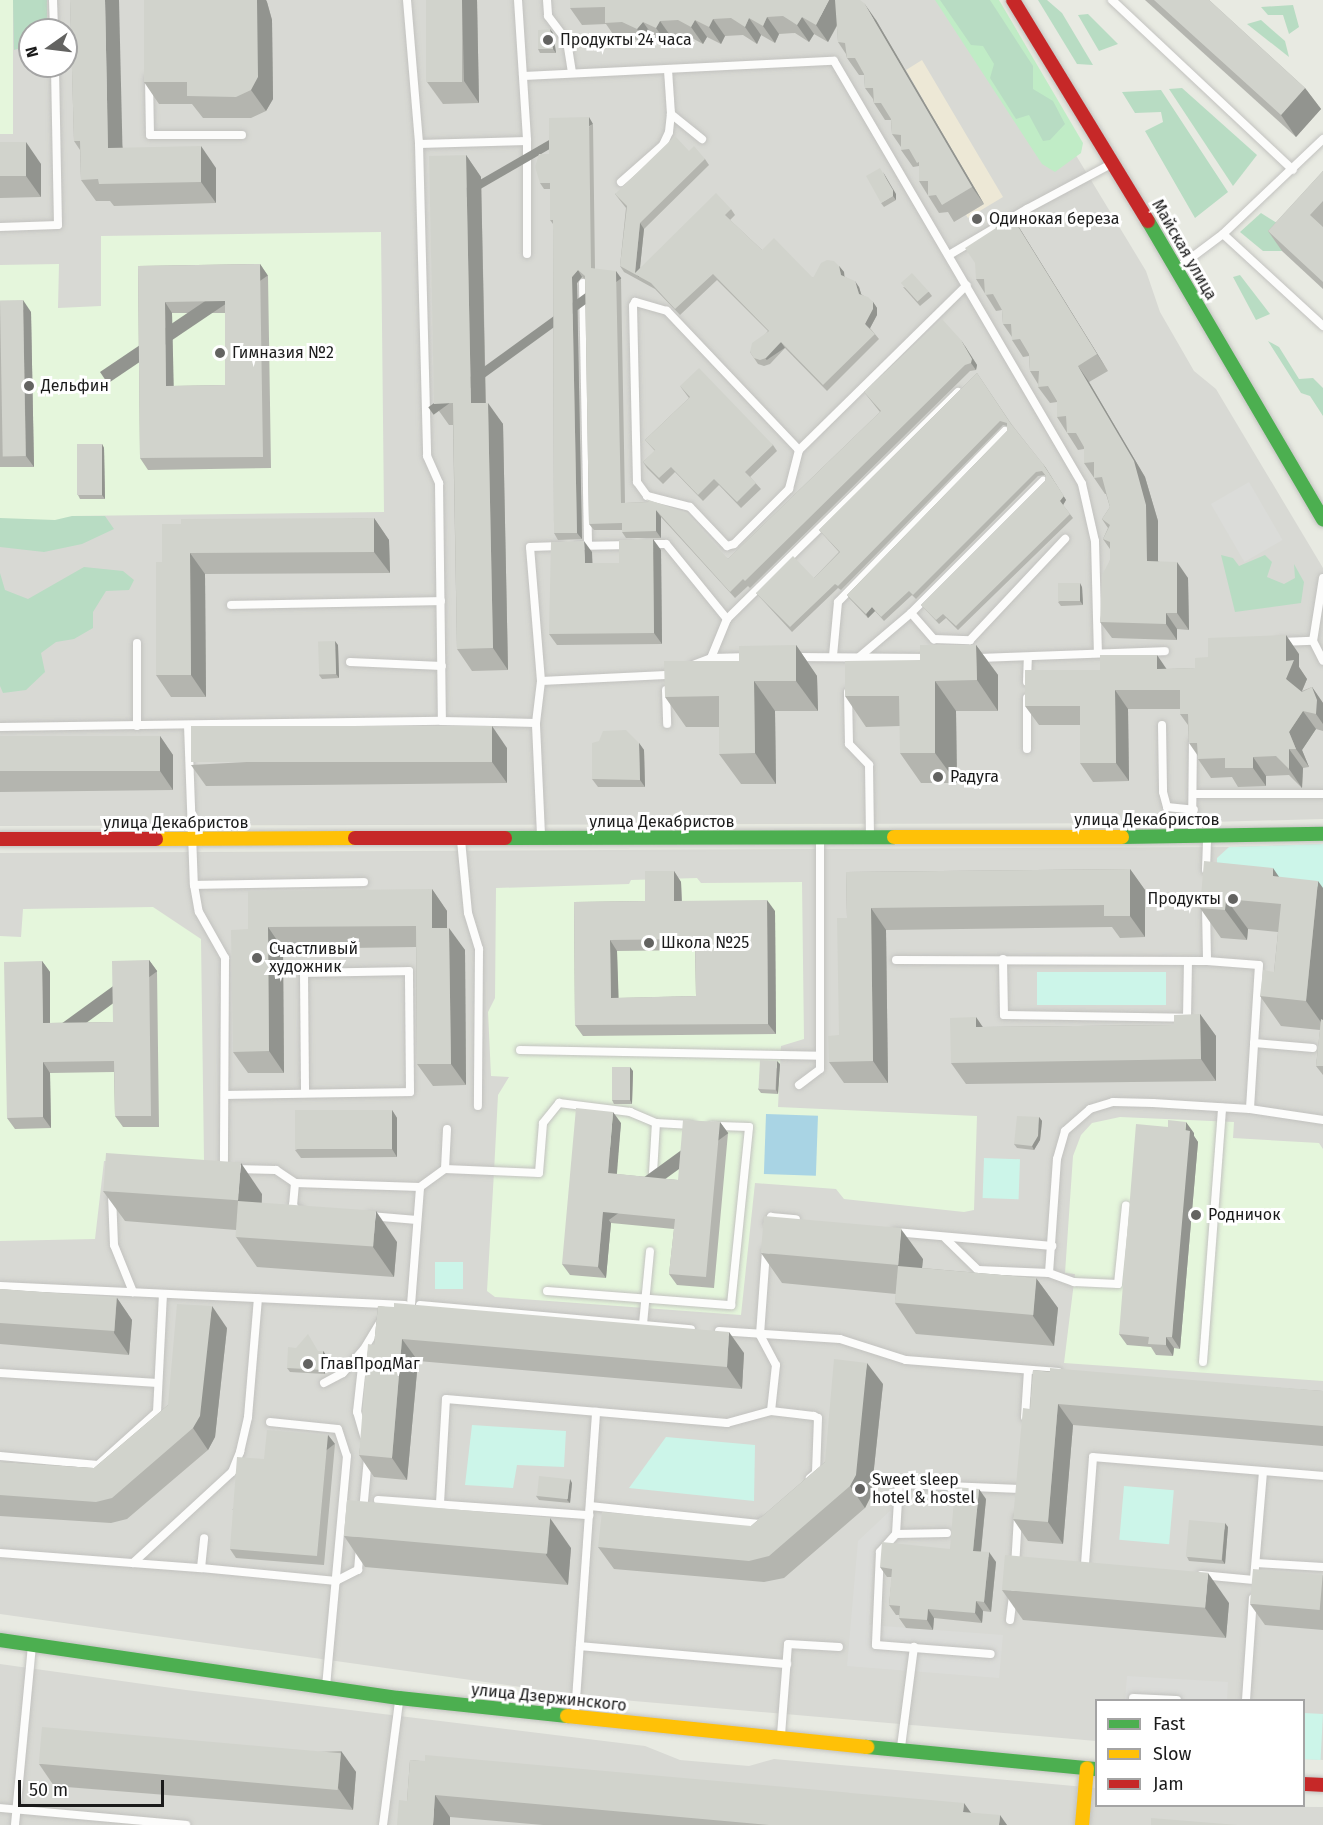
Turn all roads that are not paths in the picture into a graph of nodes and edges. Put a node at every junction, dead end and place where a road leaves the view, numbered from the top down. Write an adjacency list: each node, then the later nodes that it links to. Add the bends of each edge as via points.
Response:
1 (53, 0): 7 (lane)
2 (407, 0): 18 (lane)
3 (518, 0): 11 (lane)
4 (547, 0): 10 (lane, via 548,15 567,41)
5 (1013, 0): 19 (main road, Майская улица)
6 (1112, 0): 20 (lane)
7 (54, 18)
8 (148, 68): 14 (lane, via 150,135)
9 (668, 69): 10 (lane); 13 (lane); 25 (lane, via 834,61)
10 (572, 73): 11 (lane)
11 (523, 76): 17 (lane)
12 (55, 78): 22 (lane, via 58,225)
13 (671, 114): 15 (lane); 21 (lane, via 663,145)
14 (242, 135)
15 (702, 139)
16 (1323, 139): 20 (lane)
17 (527, 141): 18 (lane); 24 (lane)
18 (419, 144): 38 (lane, via 427,456 439,483)
19 (1114, 163): 25 (lane, via 1027,208); 26 (main road, Майская улица)
20 (1293, 170): 23 (lane)
21 (621, 182)
22 (0, 227)
23 (1223, 234): 26 (lane); 29 (lane)
24 (527, 254)
25 (950, 255): 28 (lane)
26 (1176, 269): 34 (main road, Майская улица)
27 (583, 283): 36 (lane)
28 (967, 285): 32 (lane); 47 (lane, via 1082,484 1095,540)
29 (1323, 326)
30 (965, 385): 42 (lane)
31 (1005, 431): 48 (lane, via 838,602)
32 (799, 450): 32 (lane, via 789,489 734,544 727,546 690,507 647,496 637,482 635,302 667,311)
33 (1043, 481): 40 (lane)
34 (1323, 519)
35 (1065, 539): 40 (lane, via 970,640 934,639)
36 (588, 546): 42 (lane, via 666,544); 63 (lane, via 530,547)
37 (1323, 578): 41 (lane)
38 (441, 601): 39 (lane); 59 (lane)
39 (231, 604)
40 (911, 613): 53 (lane)
41 (1320, 616): 43 (lane)
42 (727, 619): 51 (lane)
43 (1313, 640): 44 (lane); 57 (lane)
44 (1270, 642)
45 (137, 643): 69 (lane)
46 (1165, 651): 47 (lane)
47 (1098, 653): 56 (lane)
48 (832, 656): 50 (lane); 52 (lane)
49 (766, 657): 51 (lane)
50 (788, 657)
51 (711, 658): 61 (lane)
52 (847, 658): 53 (lane); 60 (lane)
53 (858, 658): 54 (lane)
54 (937, 658)
55 (971, 658): 56 (lane)
56 (1028, 658): 72 (lane)
57 (1323, 661)
58 (350, 662): 59 (lane)
59 (442, 666): 64 (lane)
60 (848, 669)
61 (666, 675): 63 (lane); 66 (lane)
62 (848, 680): 80 (lane, via 849,744 869,765)
63 (541, 681): 65 (lane)
64 (442, 721): 65 (lane); 67 (lane)
65 (536, 723): 79 (lane)
66 (667, 724)
67 (188, 725): 69 (lane); 84 (lane)
68 (1162, 725): 75 (lane, via 1163,792 1167,807)
69 (137, 726): 70 (lane)
70 (0, 727)
71 (1193, 742): 73 (lane)
72 (1027, 749)
73 (1194, 794): 74 (lane); 75 (lane)
74 (1323, 794)
75 (1194, 810): 81 (lane)
76 (1323, 834): 77 (main road, улица Декабристов)
77 (1207, 836): 81 (main road, улица Декабристов); 87 (lane)
78 (460, 837): 79 (main road, улица Декабристов); 84 (main road, улица Декабристов); 100 (lane, via 468,913 480,948)
79 (541, 837): 82 (main road, улица Декабристов)
80 (870, 837): 81 (main road, улица Декабристов); 82 (main road, улица Декабристов)
81 (1192, 837)
82 (820, 838): 96 (lane)
83 (0, 839): 84 (main road, улица Декабристов)
84 (193, 840): 86 (lane)
85 (364, 882): 86 (lane)
86 (194, 885): 99 (lane, via 199,912 225,958)
87 (1206, 885)
88 (1206, 896): 91 (lane)
89 (1004, 959): 90 (lane); 92 (lane); 92 (lane, via 1004,1016 1187,1018)
90 (896, 960)
91 (1207, 961): 92 (lane); 93 (lane, via 1258,965)
92 (1188, 962)
93 (1254, 1043): 94 (lane); 102 (lane)
94 (1312, 1048)
95 (520, 1050): 96 (lane)
96 (820, 1056): 97 (lane, via 820,1069)
97 (799, 1084)
98 (305, 1092): 98 (lane, via 410,1092 409,971 304,973); 99 (lane)
99 (226, 1095): 107 (lane)
100 (478, 1106)
101 (1222, 1108): 102 (lane); 122 (lane, via 1113,1102 1090,1109 1065,1131 1057,1159); 138 (lane)
102 (1250, 1109): 103 (lane)
103 (1323, 1120)
104 (656, 1123): 108 (lane, via 630,1112 559,1103 543,1123 539,1173); 109 (lane); 130 (lane, via 749,1127 731,1305)
105 (447, 1129): 108 (lane)
106 (213, 1169): 107 (lane)
107 (224, 1169): 110 (lane, via 276,1170)
108 (445, 1169): 111 (lane)
109 (653, 1173)
110 (295, 1184): 111 (lane); 114 (lane, via 296,1210)
111 (420, 1187): 116 (lane)
112 (112, 1190): 127 (lane, via 114,1245)
113 (1126, 1204): 124 (lane, via 1118,1284 1074,1282)
114 (312, 1211)
115 (359, 1215): 116 (lane)
116 (417, 1220): 132 (lane)
117 (807, 1221): 119 (lane, via 771,1217)
118 (886, 1231): 120 (lane)
119 (768, 1232)
120 (946, 1238): 122 (lane); 124 (lane, via 978,1270)
121 (767, 1244): 136 (lane)
122 (1052, 1246): 124 (lane)
123 (650, 1251): 130 (lane)
124 (1049, 1273)
125 (0, 1286): 127 (lane)
126 (547, 1291): 130 (lane)
127 (133, 1292): 128 (lane)
128 (163, 1294): 129 (lane); 142 (lane)
129 (258, 1298): 131 (lane); 166 (lane, via 248,1417 232,1472)
130 (646, 1298): 133 (lane)
131 (399, 1305): 132 (lane); 137 (lane, via 382,1318)
132 (411, 1305): 133 (lane)
133 (643, 1324): 134 (lane)
134 (702, 1329)
135 (713, 1330): 136 (lane)
136 (760, 1335): 139 (lane, via 840,1339 906,1360); 144 (lane, via 776,1365)
137 (363, 1349): 143 (lane, via 343,1373); 160 (lane, via 357,1412 368,1450)
138 (1203, 1362)
139 (1028, 1370): 141 (lane); 147 (lane)
140 (0, 1372): 142 (lane)
141 (1068, 1372)
142 (158, 1383): 148 (lane, via 157,1412 98,1465)
143 (324, 1383)
144 (771, 1411): 145 (lane, via 727,1423); 152 (lane, via 818,1418 816,1473)
145 (596, 1412): 156 (lane, via 446,1400); 157 (lane)
146 (270, 1422): 176 (lane, via 338,1429 347,1456)
147 (1024, 1429)
148 (0, 1456)
149 (1263, 1472): 150 (lane); 167 (lane); 169 (lane, via 1093,1457)
150 (1323, 1476)
151 (1021, 1477): 153 (lane)
152 (802, 1487)
153 (1020, 1489): 155 (lane); 162 (lane, via 899,1484)
154 (378, 1500): 156 (lane)
155 (1019, 1500)
156 (440, 1503): 157 (lane)
157 (590, 1510): 159 (lane, via 759,1524); 181 (lane)
158 (1019, 1511): 174 (lane)
159 (774, 1512)
160 (362, 1526)
161 (947, 1533): 162 (lane)
162 (896, 1534): 183 (lane, via 880,1552 876,1645)
163 (361, 1537): 176 (lane, via 358,1570)
164 (204, 1538): 172 (lane)
165 (0, 1553): 166 (lane)
166 (133, 1563): 172 (lane)
167 (1256, 1563): 171 (lane); 175 (lane)
168 (1075, 1564): 169 (lane)
169 (1085, 1564): 170 (lane)
170 (1096, 1565)
171 (1323, 1567)
172 (201, 1568): 176 (lane)
173 (1187, 1574): 175 (lane)
174 (1014, 1576)
175 (1254, 1580): 190 (lane)
176 (336, 1581): 186 (lane)
177 (1013, 1587): 178 (lane)
178 (1010, 1620)
179 (0, 1640): 180 (main road, улица Дзержинского)
180 (32, 1645): 186 (main road, улица Дзержинского); 198 (lane)
181 (580, 1646): 185 (lane); 191 (lane)
182 (839, 1647): 185 (lane, via 788,1644)
183 (914, 1647): 184 (lane); 193 (lane)
184 (991, 1654)
185 (787, 1664): 192 (lane)
186 (326, 1686): 187 (main road, улица Дзержинского)
187 (399, 1698): 191 (main road, улица Дзержинского); 201 (lane)
188 (1134, 1698): 189 (lane)
189 (1148, 1699)
190 (1246, 1699)
191 (575, 1718): 192 (main road, улица Дзержинского)
192 (780, 1738): 193 (main road, улица Дзержинского)
193 (901, 1750): 194 (main road, улица Дзержинского)
194 (1092, 1768): 202 (main road)
195 (1305, 1784): 196 (main road)
196 (1323, 1785)
197 (0, 1808): 198 (lane)
198 (18, 1810): 199 (lane); 200 (lane)
199 (15, 1825)
200 (186, 1825)
201 (383, 1825)
202 (1082, 1825)

